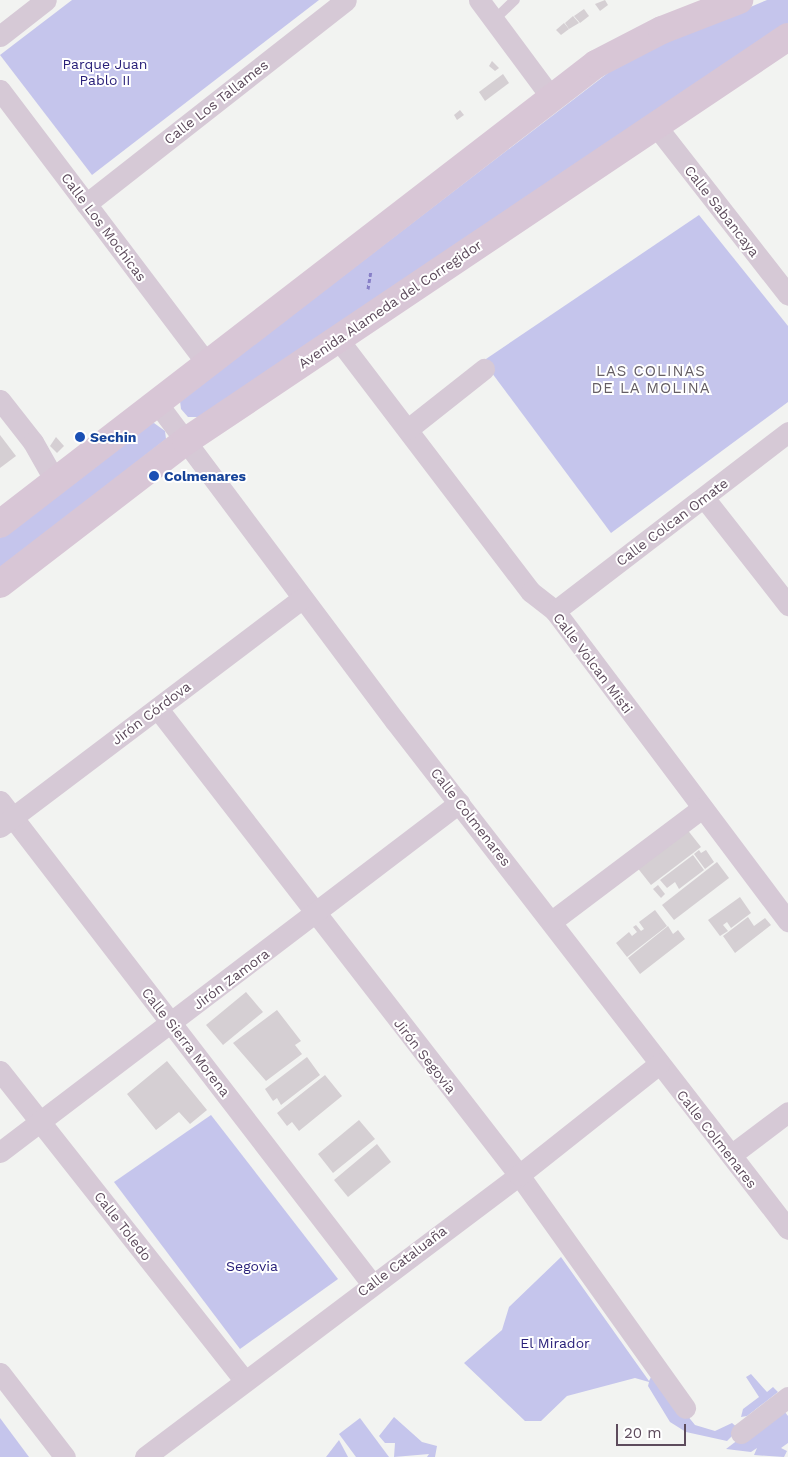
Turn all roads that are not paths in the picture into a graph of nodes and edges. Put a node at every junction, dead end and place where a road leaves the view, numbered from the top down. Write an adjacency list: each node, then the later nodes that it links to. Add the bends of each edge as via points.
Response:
1 (46, 0): 7 (street)
2 (346, 0): 12 (street, Calle Los Tallames)
3 (479, 0): 6 (street)
4 (515, 0): 6 (lane)
5 (739, 0): 10 (main road, via 627,46)
6 (494, 20): 10 (street)
7 (0, 36)
8 (788, 37): 11 (main road, Avenida Alameda del Corregidor)
9 (0, 90): 12 (street, Calle Los Mochicas)
10 (551, 97): 15 (main road)
11 (656, 126): 13 (street, Calle Sabancaya); 14 (main road, Avenida Alameda del Corregidor)
12 (86, 204): 15 (street, Calle Los Mochicas)
13 (788, 295)
14 (338, 339): 19 (street, Calle Volcan Misti); 21 (main road, Avenida Alameda del Corregidor)
15 (207, 364): 18 (main road)
16 (484, 369): 19 (street)
17 (0, 400): 22 (street, via 32,442)
18 (157, 403): 21 (street, Calle Colmenares); 22 (main road)
19 (408, 429): 28 (street, Calle Volcan Misti, via 531,592)
20 (788, 432): 23 (street, Calle Colcan Omate)
21 (186, 441): 25 (main road, Avenida Alameda del Corregidor); 26 (street, Calle Colmenares)
22 (55, 481): 24 (main road)
23 (705, 499): 27 (street); 28 (street, Calle Colcan Omate)
24 (0, 524)
25 (0, 584)
26 (302, 599): 29 (street, Jirón Córdova); 30 (street, Calle Colmenares)
27 (788, 605)
28 (555, 611): 31 (street, Calle Volcan Misti)
29 (158, 709): 32 (street, Jirón Córdova); 33 (street, Jirón Segovia)
30 (459, 803): 33 (street, Jirón Zamora); 34 (street, Calle Colmenares)
31 (702, 808): 34 (street); 35 (street, Calle Volcan Misti)
32 (4, 815): 36 (street, Calle Sierra Morena)
33 (315, 914): 36 (street, Jirón Zamora); 43 (street, Jirón Segovia)
34 (552, 921): 37 (street, Calle Colmenares)
35 (788, 921)
36 (172, 1023): 40 (street, Jirón Zamora); 45 (street, Calle Sierra Morena)
37 (659, 1064): 42 (street, Calle Colmenares); 43 (street, Calle Cataluaña)
38 (0, 1071): 40 (street, Calle Toledo)
39 (788, 1112): 42 (street)
40 (40, 1121): 41 (street, Jirón Zamora); 47 (street, Calle Toledo)
41 (0, 1152)
42 (731, 1155): 44 (street, Calle Colmenares)
43 (518, 1175): 45 (street, Calle Cataluaña); 49 (street, Jirón Segovia)
44 (788, 1229)
45 (372, 1284): 47 (street, Calle Cataluaña)
46 (0, 1373): 51 (street)
47 (245, 1381): 52 (street, Calle Cataluaña)
48 (788, 1397): 50 (street)
49 (685, 1408)
50 (741, 1433)
51 (65, 1457)
52 (144, 1457)

